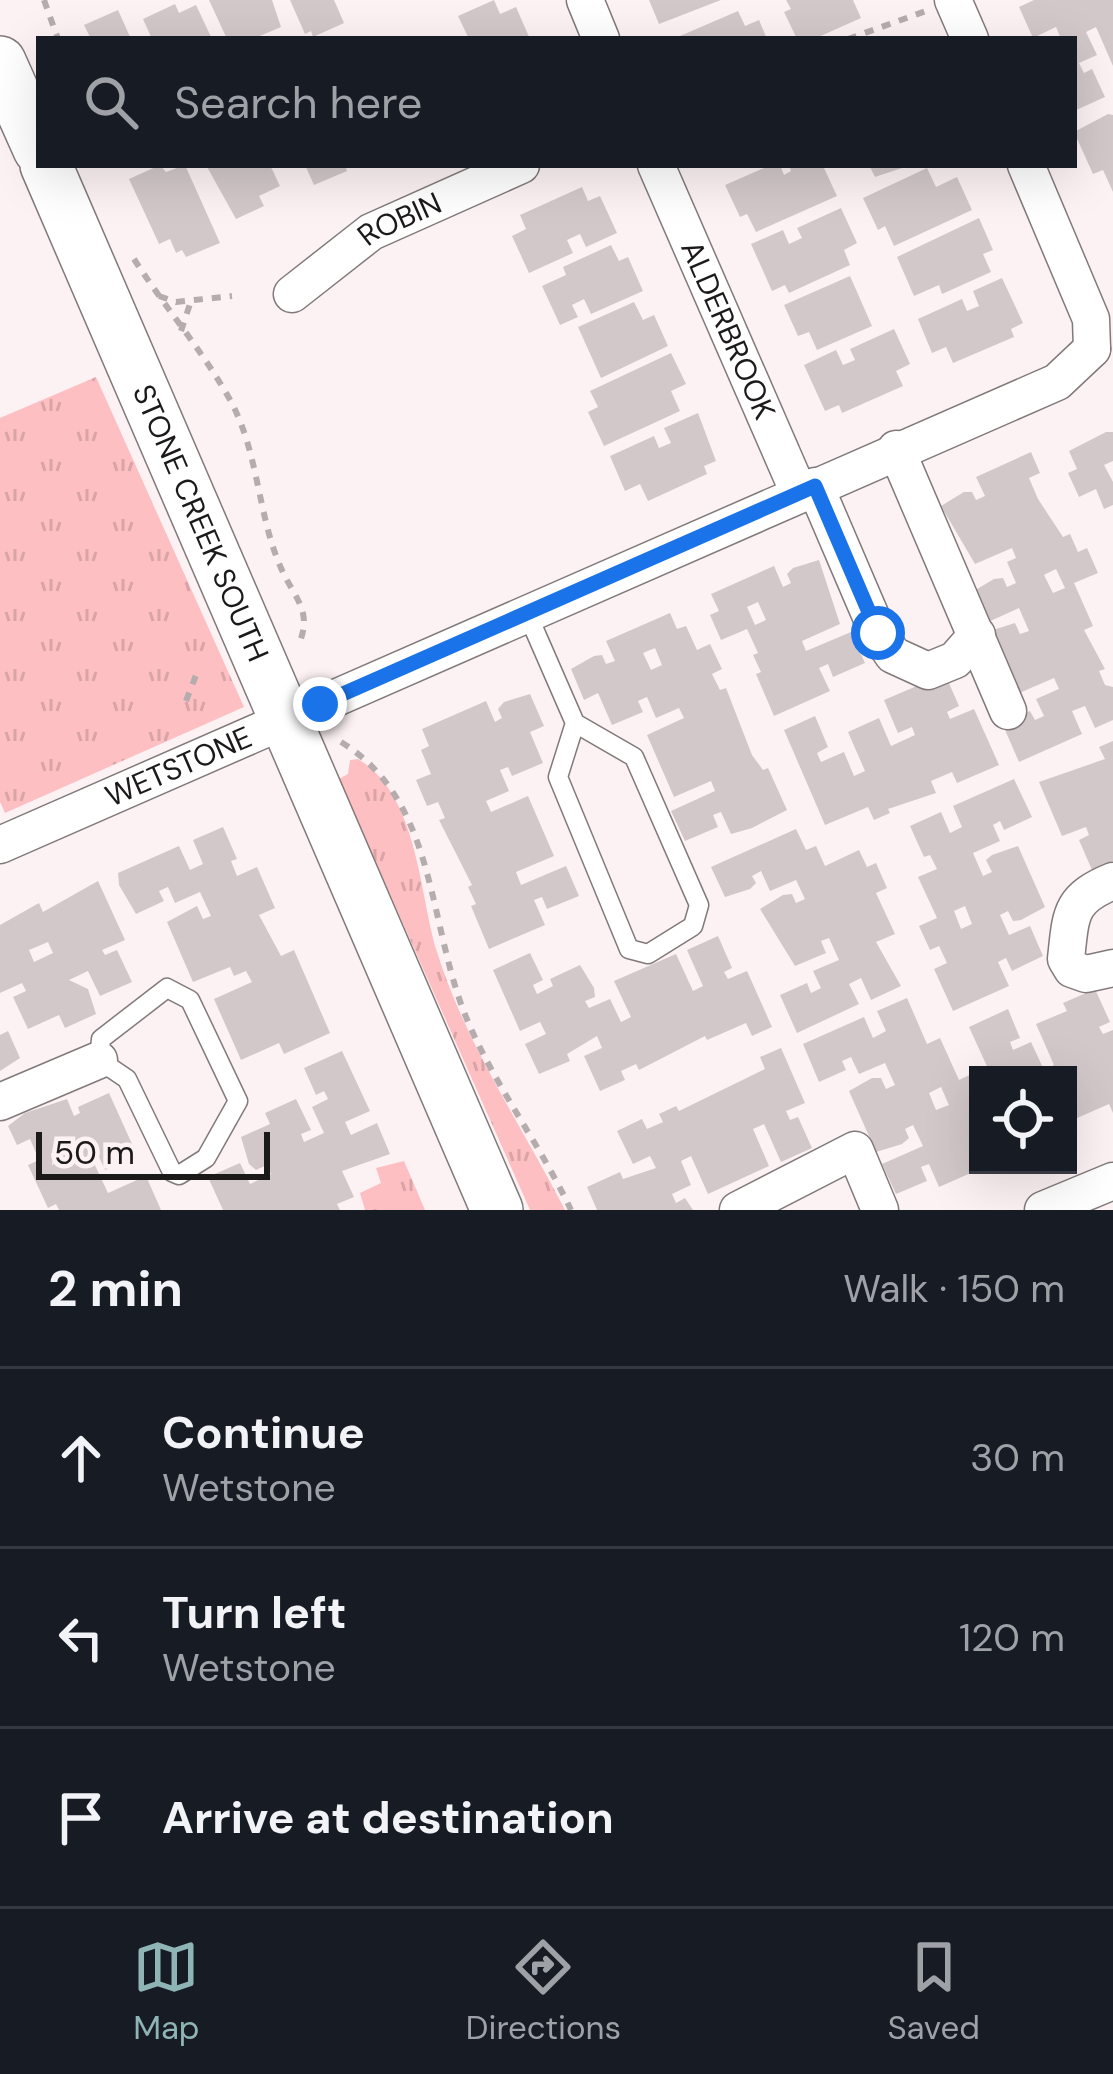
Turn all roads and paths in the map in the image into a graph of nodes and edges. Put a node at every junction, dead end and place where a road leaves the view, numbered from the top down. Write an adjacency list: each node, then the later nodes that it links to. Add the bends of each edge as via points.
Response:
1 (44, 0): 4 (path)
2 (584, 0): 5 (street)
3 (953, 1): 6 (path); 7 (street)
4 (57, 36)
5 (601, 36)
6 (856, 36)
7 (969, 36)
8 (0, 62): 9 (street)
9 (36, 142)
10 (47, 168): 29 (street, STONE CREEK SOUTH)
11 (514, 168): 15 (street, ROBIN, via 371,232)
12 (657, 168): 22 (street, ALDERBROOK)
13 (1027, 168): 20 (street)
14 (133, 258): 16 (path)
15 (292, 294)
16 (157, 295): 18 (path); 19 (path)
17 (232, 296): 18 (path)
18 (191, 301): 19 (path)
19 (181, 331): 25 (path, via 230,399 252,455 280,568 302,603)
20 (1102, 352): 21 (street, WETSTONE, via 1057,382)
21 (896, 449): 22 (street, WETSTONE); 24 (street)
22 (807, 489): 23 (street, WETSTONE); 24 (street, via 893,655 928,671 955,660)
23 (527, 613): 29 (street, WETSTONE); 30 (lane)
24 (977, 634): 28 (street)
25 (302, 658)
26 (199, 670): 27 (path)
27 (186, 701)
28 (1008, 711)
29 (283, 720): 32 (street, WETSTONE); 38 (street, STONE CREEK SOUTH)
30 (575, 723): 30 (lane, via 634,757 699,904 693,926 648,954 628,949 558,776)
31 (332, 737): 39 (path, via 376,764 399,800 424,857 442,951 466,1018)
32 (0, 845)
33 (1113, 881): 34 (street, via 1076,904 1066,959 1086,974)
34 (1113, 968)
35 (99, 1060): 35 (lane, via 101,1039 167,988 190,1000 238,1101 206,1158 172,1172 127,1079); 36 (street)
36 (0, 1102)
37 (1113, 1181): 42 (street)
38 (497, 1210)
39 (571, 1210)
40 (738, 1210): 41 (street, via 855,1150)
41 (880, 1210)
42 (1042, 1210)

